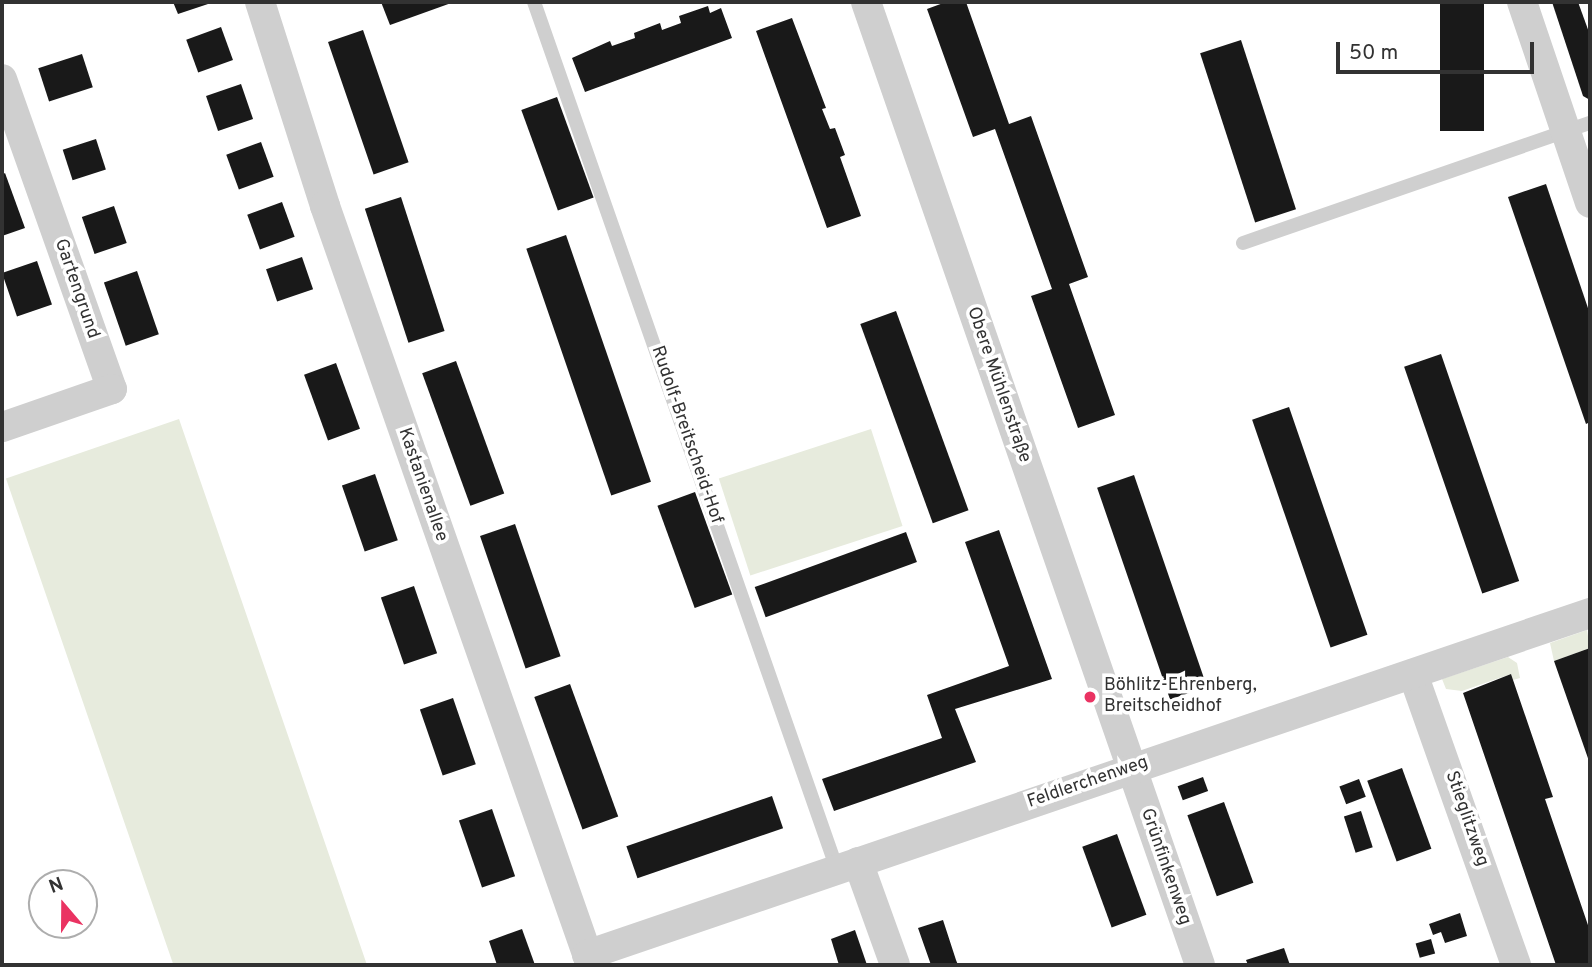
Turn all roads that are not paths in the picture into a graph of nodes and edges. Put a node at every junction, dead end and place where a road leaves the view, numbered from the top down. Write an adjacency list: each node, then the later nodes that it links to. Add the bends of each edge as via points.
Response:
1 (260, 2): 14 (street, Kastanienallee, via 325,206)
2 (534, 2): 13 (lane, Rudolf-Breitscheid-Hof)
3 (866, 2): 12 (street, Obere Mühlenstraße)
4 (1522, 2): 6 (street)
5 (2, 79): 9 (street, Gartengrund, via 112,389)
6 (1578, 127): 7 (street); 8 (lane)
7 (1590, 203)
8 (1243, 243)
9 (2, 427)
10 (1590, 612): 11 (street, Feldlerchenweg)
11 (1413, 674): 12 (street, Feldlerchenweg); 17 (street, Stieglitzweg)
12 (1130, 768): 13 (street, Feldlerchenweg); 16 (street, Grünfinkenweg)
13 (848, 866): 14 (street, Feldlerchenweg); 15 (street)
14 (589, 960)
15 (895, 965)
16 (1200, 965)
17 (1516, 965)

